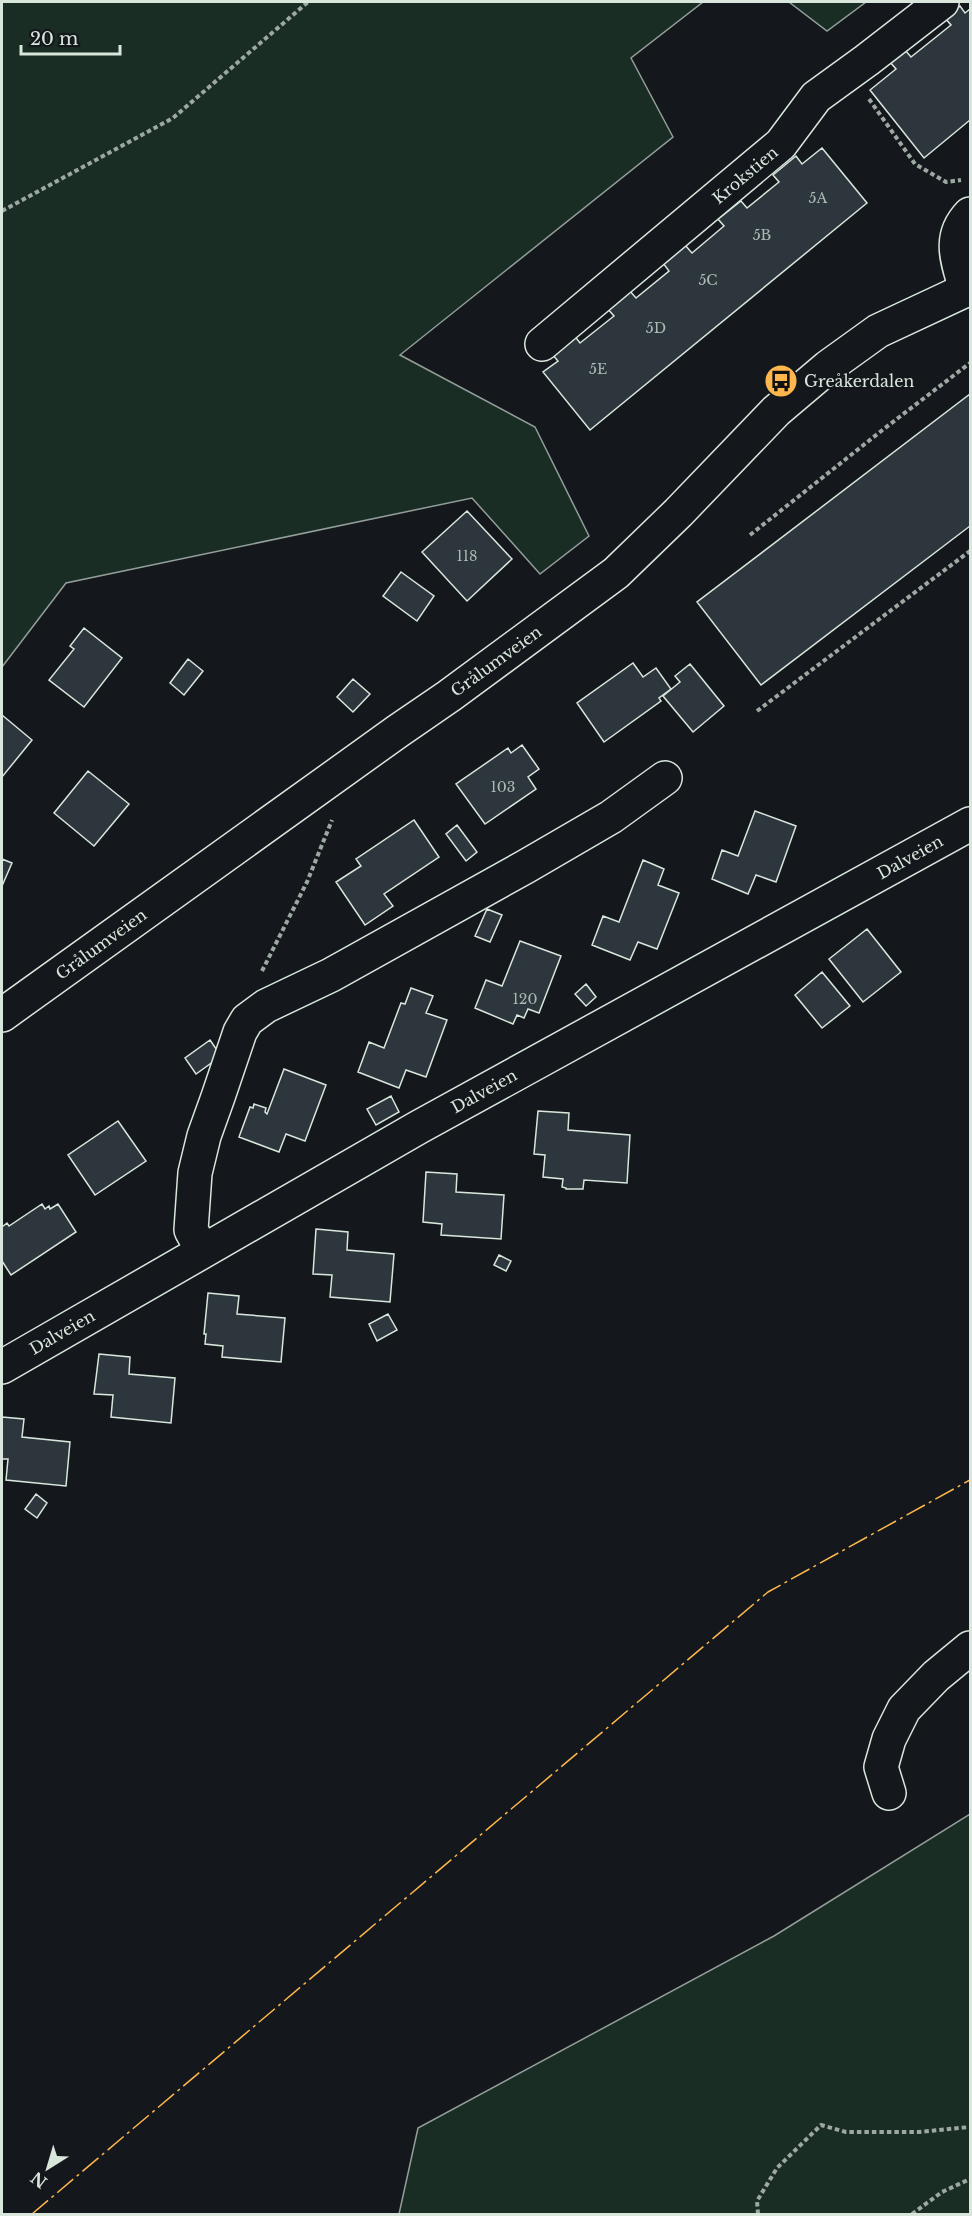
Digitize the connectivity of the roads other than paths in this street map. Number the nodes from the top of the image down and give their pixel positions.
1 (942, 2) edge
2 (970, 214) edge
3 (968, 289) edge
4 (542, 344) dead end
5 (665, 778) dead end
6 (970, 824) edge
7 (2, 1015) edge
8 (202, 1250) junction
9 (2, 1367) edge
10 (970, 1648) edge
11 (889, 1793) dead end

1 - 4 street, Krokstien
2 - 3 street
3 - 7 street, Grålumveien
5 - 8 street
6 - 8 street, Dalveien
8 - 9 street, Dalveien
10 - 11 street

